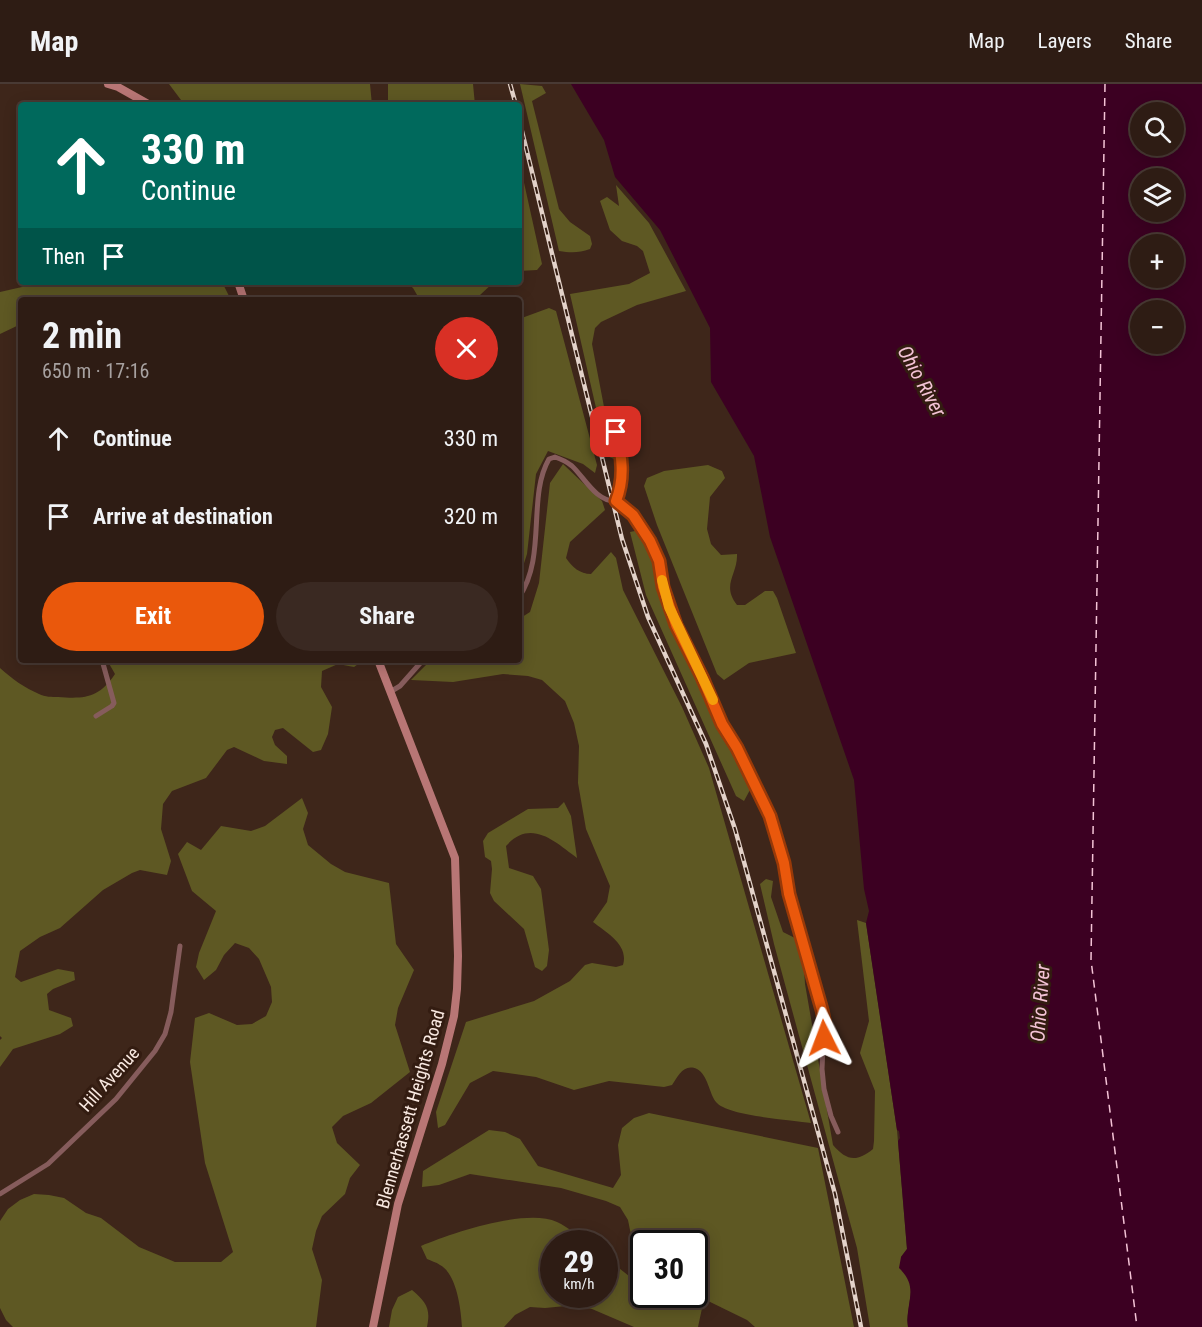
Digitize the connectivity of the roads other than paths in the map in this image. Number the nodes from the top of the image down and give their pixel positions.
1 (108, 84) edge
2 (145, 102) edge
3 (616, 432) dead end
4 (616, 501) junction
5 (522, 590) edge
6 (103, 663) edge
7 (379, 663) edge
8 (420, 663) edge
9 (390, 692) junction
10 (96, 716) dead end
11 (180, 946) dead end
12 (838, 1132) dead end
13 (0, 1194) edge
14 (374, 1327) edge

1 - 2 street
3 - 4 street
4 - 5 street
4 - 12 street
6 - 10 street
7 - 9 street, Blennerhassett Heights Road
8 - 9 street
9 - 14 street, Blennerhassett Heights Road
11 - 13 street, Hill Avenue

